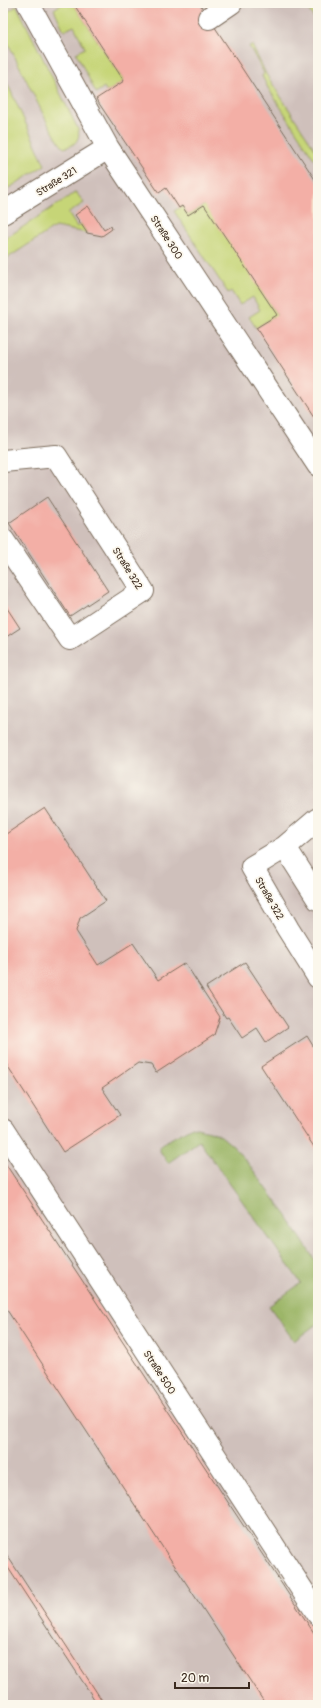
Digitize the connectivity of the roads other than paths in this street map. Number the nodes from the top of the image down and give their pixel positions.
1 (28, 3) edge
2 (231, 3) edge
3 (209, 18) dead end
4 (108, 148) junction
5 (3, 213) edge
6 (3, 461) edge
7 (318, 465) edge
8 (3, 540) edge
9 (318, 819) edge
10 (285, 847) junction
11 (318, 899) edge
12 (318, 977) edge
13 (3, 1130) edge
14 (318, 1614) edge

1 - 4 street, Straße 300
2 - 3 street
4 - 5 street, Straße 321
4 - 7 street, Straße 300
6 - 8 street, Straße 322
9 - 10 street, Straße 322
10 - 11 street
10 - 12 street, Straße 322
13 - 14 street, Straße 500

